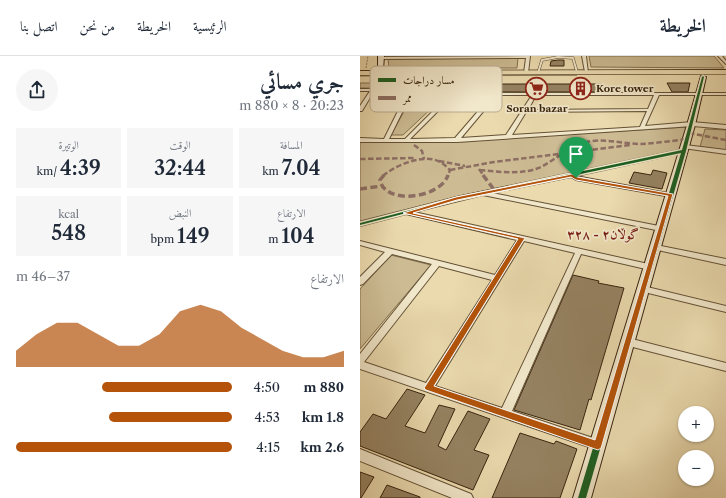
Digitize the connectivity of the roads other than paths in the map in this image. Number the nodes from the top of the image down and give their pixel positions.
1 (584, 56) edge
2 (494, 57) edge
3 (528, 57) edge
4 (722, 57) edge
5 (370, 59) edge
6 (380, 59) edge
7 (726, 63) edge
8 (538, 72) junction
9 (577, 72) junction
10 (726, 72) edge
11 (502, 73) edge
12 (526, 73) junction
13 (588, 75) junction
14 (502, 77) edge
15 (703, 78) junction
16 (726, 78) edge
17 (360, 79) edge
18 (370, 79) edge
19 (502, 94) edge
20 (535, 94) junction
21 (657, 94) junction
22 (698, 94) junction
23 (726, 94) edge
24 (370, 95) edge
25 (360, 110) edge
26 (650, 110) junction
27 (524, 111) junction
28 (400, 112) edge
29 (435, 112) edge
30 (481, 112) edge
31 (692, 124) junction
32 (726, 126) edge
33 (642, 128) junction
34 (508, 137) junction
35 (407, 139) junction
36 (360, 140) edge
37 (386, 140) junction
38 (457, 140) junction
39 (684, 149) junction
40 (726, 152) edge
41 (572, 176) junction
42 (482, 194) junction
43 (671, 194) junction
44 (406, 213) junction
45 (360, 224) edge
46 (661, 229) junction
47 (522, 238) junction
48 (360, 243) edge
49 (656, 247) junction
50 (390, 251) junction
51 (579, 251) junction
52 (726, 262) edge
53 (437, 263) junction
54 (650, 267) junction
55 (496, 278) junction
56 (360, 282) edge
57 (643, 289) junction
58 (726, 309) edge
59 (628, 342) junction
60 (360, 361) edge
61 (360, 365) edge
62 (726, 367) edge
63 (428, 388) junction
64 (505, 414) junction
65 (598, 445) junction
66 (360, 455) edge
67 (467, 498) edge
68 (582, 498) edge

1 - 13 street
2 - 3 street
2 - 6 street
3 - 12 street
4 - 7 street
5 - 6 street
8 - 9 highway
8 - 9 lane
8 - 12 highway
9 - 13 highway
10 - 13 highway
11 - 12 highway
13 - 14 highway
13 - 15 highway
15 - 16 highway
15 - 22 street
17 - 18 highway
19 - 20 street
20 - 21 street
20 - 27 street
21 - 22 street
21 - 26 street
22 - 23 street
22 - 31 street
24 - 25 street
26 - 27 street
26 - 33 street
27 - 34 street
28 - 37 street
29 - 35 street
30 - 38 street
31 - 32 street
31 - 33 street
31 - 39 street
33 - 34 street
34 - 38 street
35 - 37 street
35 - 38 street
36 - 37 street
39 - 40 street
39 - 41 street
39 - 43 street
41 - 42 street
41 - 43 street
42 - 44 street
42 - 46 street
43 - 46 street
44 - 45 street
44 - 47 street
46 - 49 street
47 - 51 street
47 - 55 street
48 - 50 street
49 - 52 street
49 - 54 street
50 - 53 street
50 - 56 street
51 - 54 street
51 - 64 street
53 - 55 street
53 - 60 street
54 - 57 street
55 - 63 street
57 - 58 street
57 - 59 street
59 - 62 street
59 - 65 street
61 - 63 street
63 - 64 street
64 - 65 street
65 - 68 street
66 - 67 street

